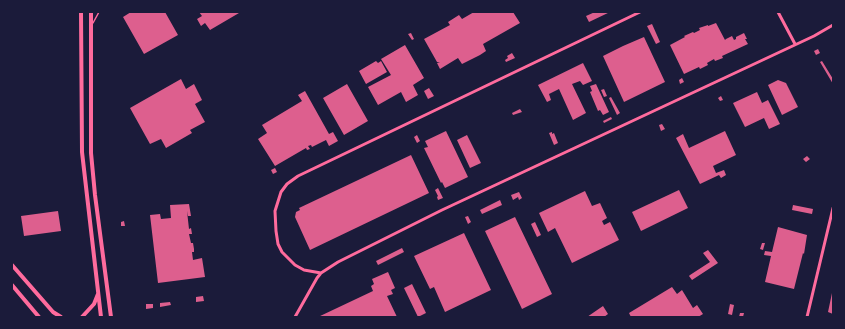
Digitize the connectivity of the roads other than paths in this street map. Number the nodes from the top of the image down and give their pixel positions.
1 (81, 12) edge
2 (91, 12) edge
3 (99, 12) edge
4 (640, 12) edge
5 (778, 12) edge
6 (833, 25) edge
7 (91, 27) junction
8 (795, 44) junction
9 (833, 208) edge
10 (12, 265) edge
11 (322, 273) junction
12 (12, 285) edge
13 (98, 294) junction
14 (39, 317) edge
15 (61, 317) edge
16 (82, 317) edge
17 (101, 317) edge
18 (111, 317) edge
19 (295, 317) edge
20 (807, 317) edge

1 - 13 street
2 - 7 street
3 - 7 lane
4 - 11 street
5 - 8 street
6 - 8 street
7 - 18 street
8 - 11 street
9 - 20 street
10 - 15 street
11 - 19 street
12 - 14 street
13 - 16 street
13 - 17 street

